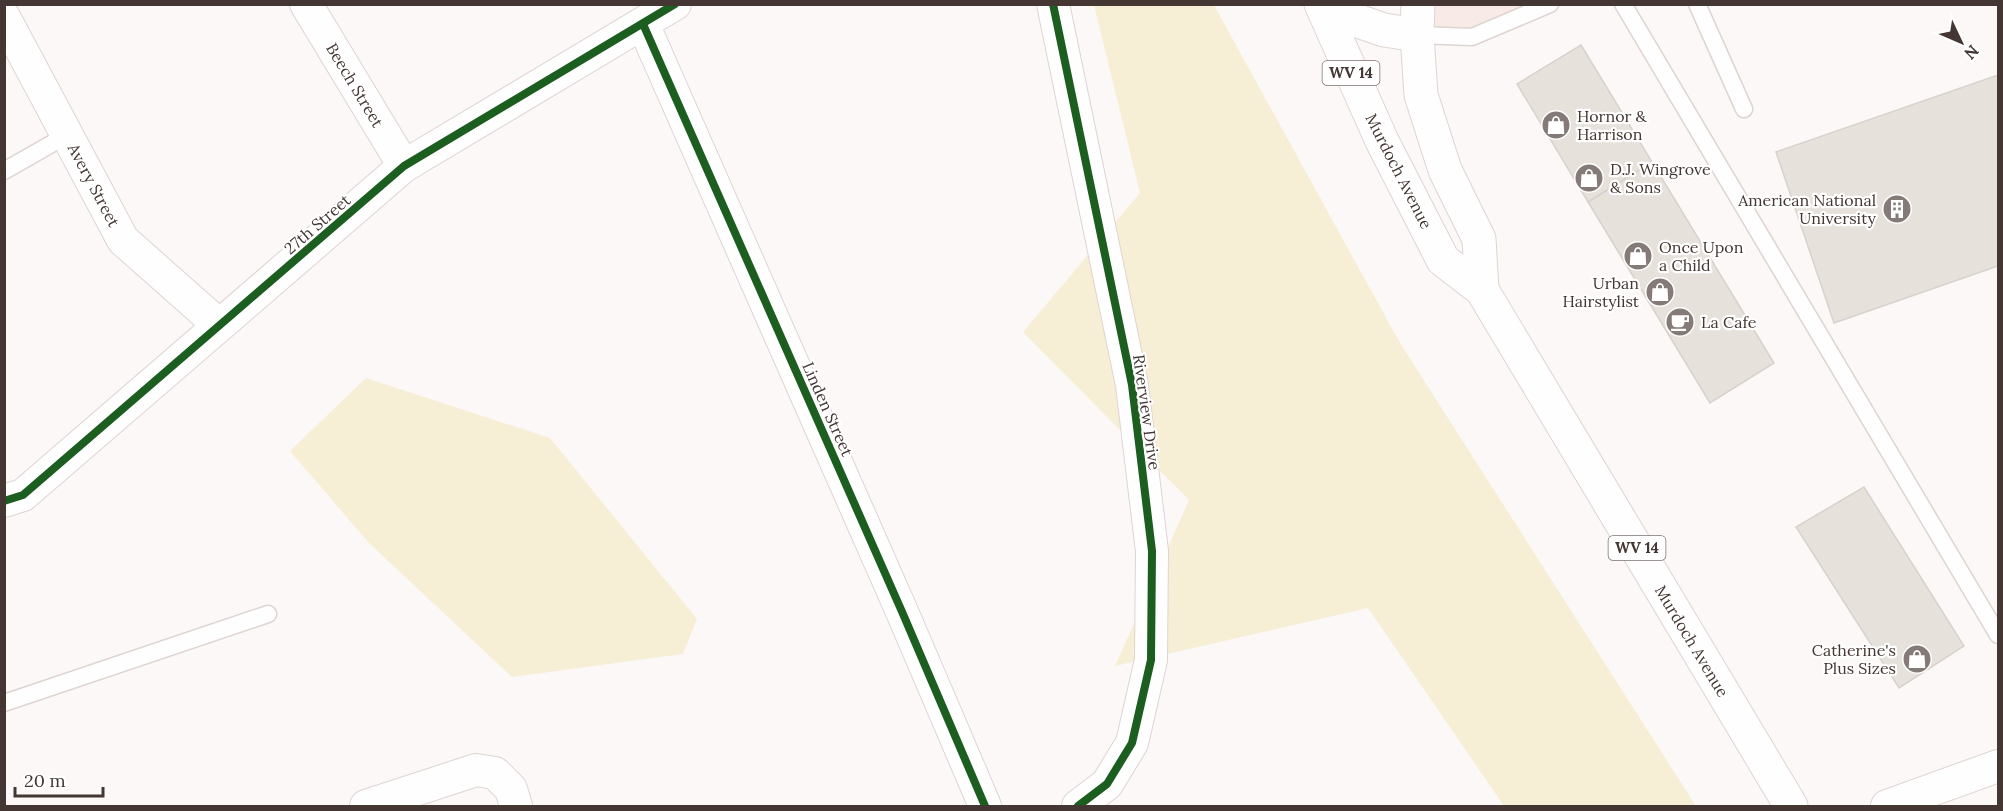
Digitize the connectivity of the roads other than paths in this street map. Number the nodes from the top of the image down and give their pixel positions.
1 (306, 4) edge
2 (675, 4) edge
3 (1053, 4) edge
4 (1321, 4) edge
5 (1336, 4) edge
6 (1550, 4) edge
7 (1623, 4) edge
8 (1697, 4) edge
9 (4, 17) edge
10 (1418, 20) edge
11 (644, 24) junction
12 (1744, 109) dead end
13 (67, 135) junction
14 (404, 166) junction
15 (4, 171) edge
16 (1482, 290) junction
17 (219, 325) junction
18 (4, 501) edge
19 (268, 614) dead end
20 (1998, 635) edge
21 (4, 703) edge
22 (1998, 766) edge
23 (366, 807) edge
24 (516, 807) edge
25 (985, 807) edge
26 (1078, 807) edge
27 (1791, 807) edge
28 (1887, 807) edge

1 - 14 street, Beech Street
2 - 11 street, 27th Street
3 - 26 street, Riverview Drive
4 - 16 main road, Murdoch Avenue / WV 14
5 - 10 main road
6 - 10 lane
7 - 20 lane
8 - 12 lane
9 - 13 street, Avery Street
10 - 16 main road, Murdoch Avenue / WV 14
11 - 14 street, 27th Street
11 - 25 street, Linden Street
13 - 15 lane
13 - 17 street, Avery Street
14 - 17 street, 27th Street
16 - 27 main road, Murdoch Avenue / WV 14
17 - 18 street, 27th Street
19 - 21 lane
22 - 28 street
23 - 24 street

